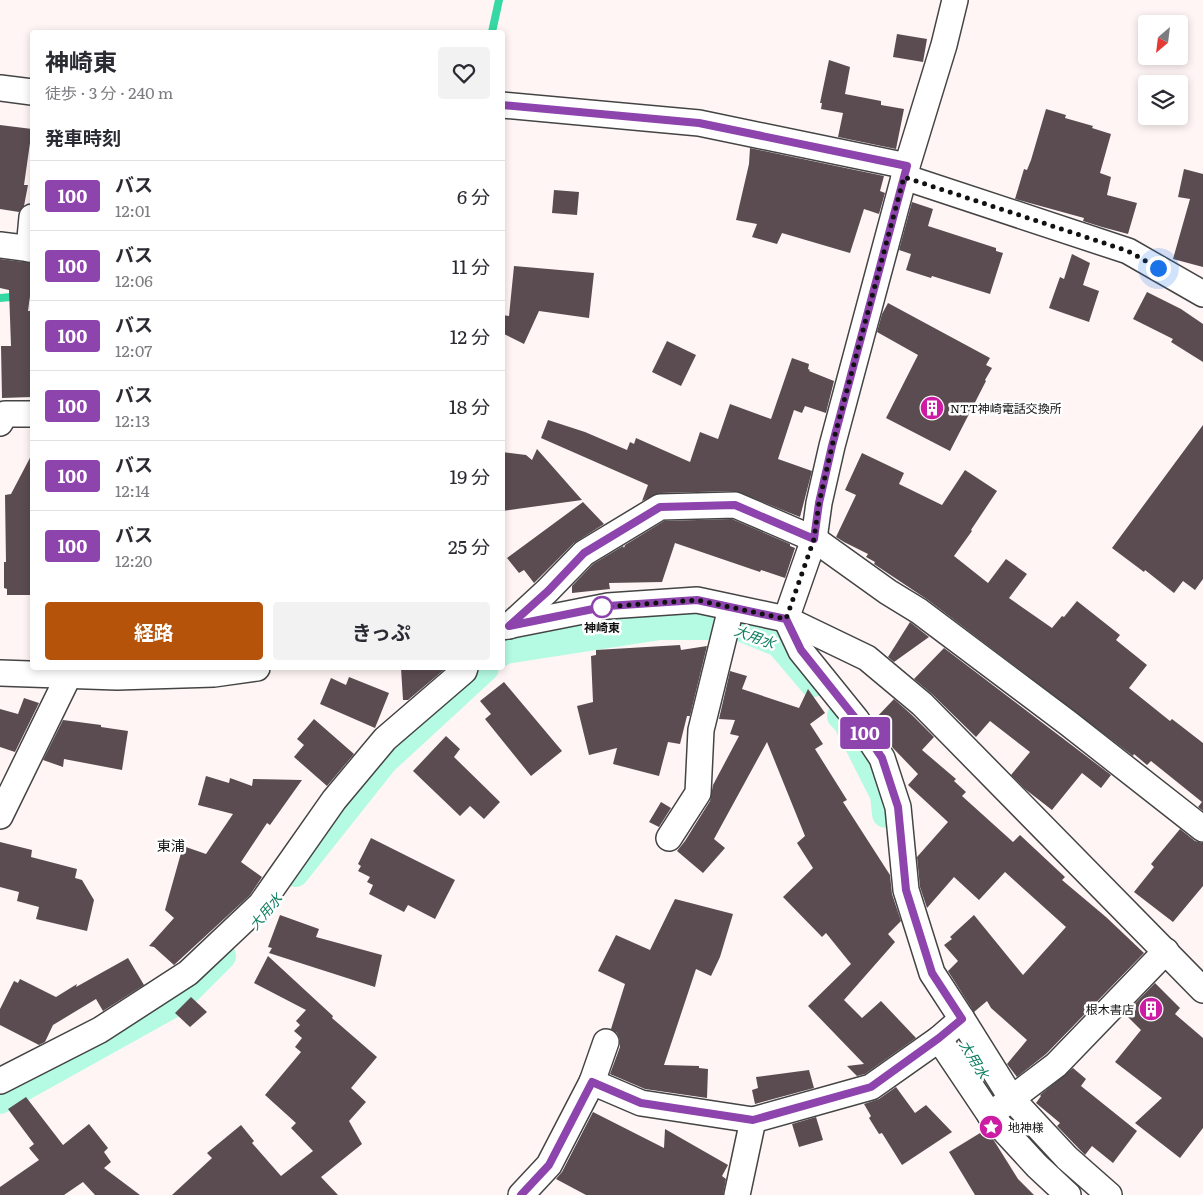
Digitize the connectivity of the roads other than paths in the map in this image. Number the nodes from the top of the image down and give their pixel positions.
1 (955, 0) edge
2 (0, 88) edge
3 (30, 92) edge
4 (505, 105) edge
5 (902, 168) junction
6 (0, 245) edge
7 (30, 249) edge
8 (1203, 294) edge
9 (30, 414) edge
10 (0, 423) edge
11 (814, 539) junction
12 (786, 619) junction
13 (728, 622) junction
14 (506, 627) edge
15 (243, 670) edge
16 (464, 670) edge
17 (0, 673) edge
18 (69, 676) junction
19 (0, 816) edge
20 (1203, 829) edge
21 (669, 838) dead end
22 (1166, 951) junction
23 (1203, 990) edge
24 (951, 1028) junction
25 (606, 1042) dead end
26 (0, 1081) edge
27 (592, 1082) junction
28 (1002, 1107) junction
29 (753, 1120) junction
30 (1096, 1190) edge
31 (521, 1195) edge
32 (737, 1195) edge
33 (1068, 1195) edge

1 - 5 street
2 - 3 street
4 - 5 street
5 - 8 street
5 - 11 street
6 - 7 street
9 - 10 street
11 - 12 street
11 - 14 street
11 - 20 street
12 - 13 street
12 - 22 street
12 - 24 street
13 - 14 street
13 - 21 street
15 - 18 street
16 - 26 street
17 - 18 street
18 - 19 street
22 - 23 street
22 - 28 street
24 - 28 street
24 - 29 street
25 - 27 street
27 - 29 street
27 - 31 street
28 - 30 street
28 - 33 street
29 - 32 street

